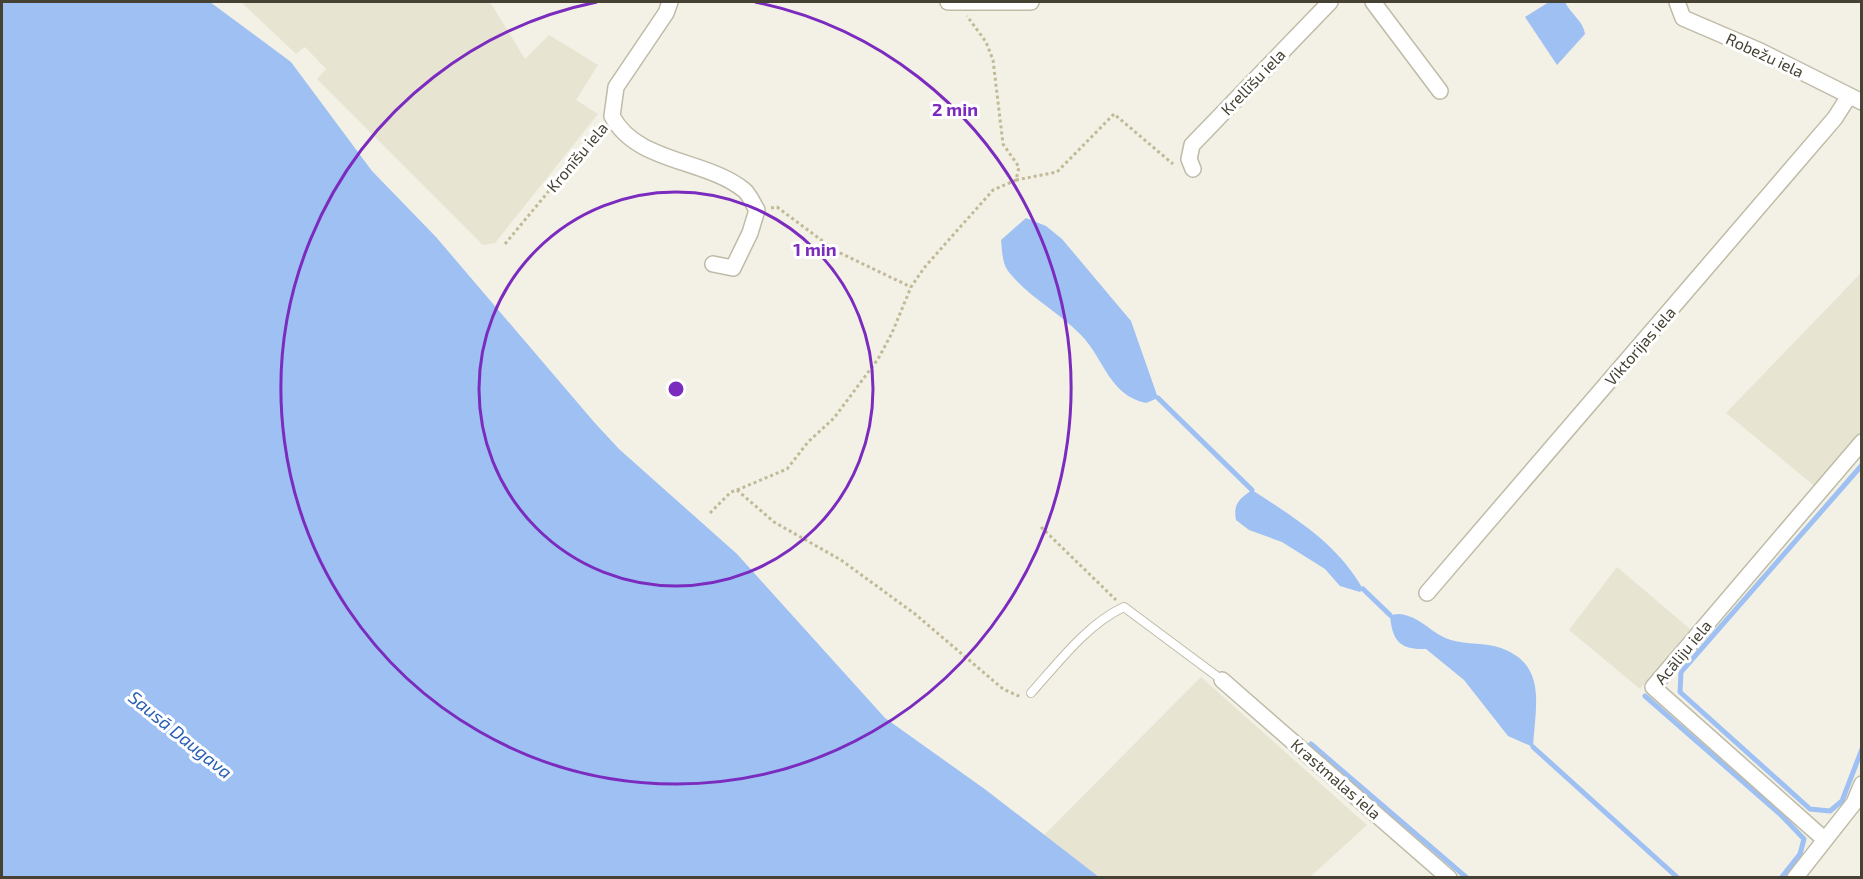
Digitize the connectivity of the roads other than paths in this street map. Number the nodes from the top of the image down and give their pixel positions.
1 (670, 2) edge
2 (952, 2) edge
3 (1031, 2) edge
4 (1330, 2) edge
5 (1373, 2) edge
6 (1677, 2) edge
7 (1440, 91) dead end
8 (1855, 99) edge
9 (1193, 169) dead end
10 (713, 264) dead end
11 (1862, 442) edge
12 (1427, 593) dead end
13 (1222, 680) joint
14 (1031, 693) road end
15 (1862, 784) edge
16 (1824, 839) junction
17 (1449, 878) edge
18 (1795, 878) edge

1 - 10 street, Kronīšu iela
2 - 3 street
4 - 9 street, Krellīšu iela
5 - 7 street
6 - 8 street, Robežu iela
8 - 12 street, Viktorijas iela
11 - 16 street, Acāliju iela
13 - 14 lane
13 - 17 street, Krastmalas iela
15 - 16 street
16 - 18 street

